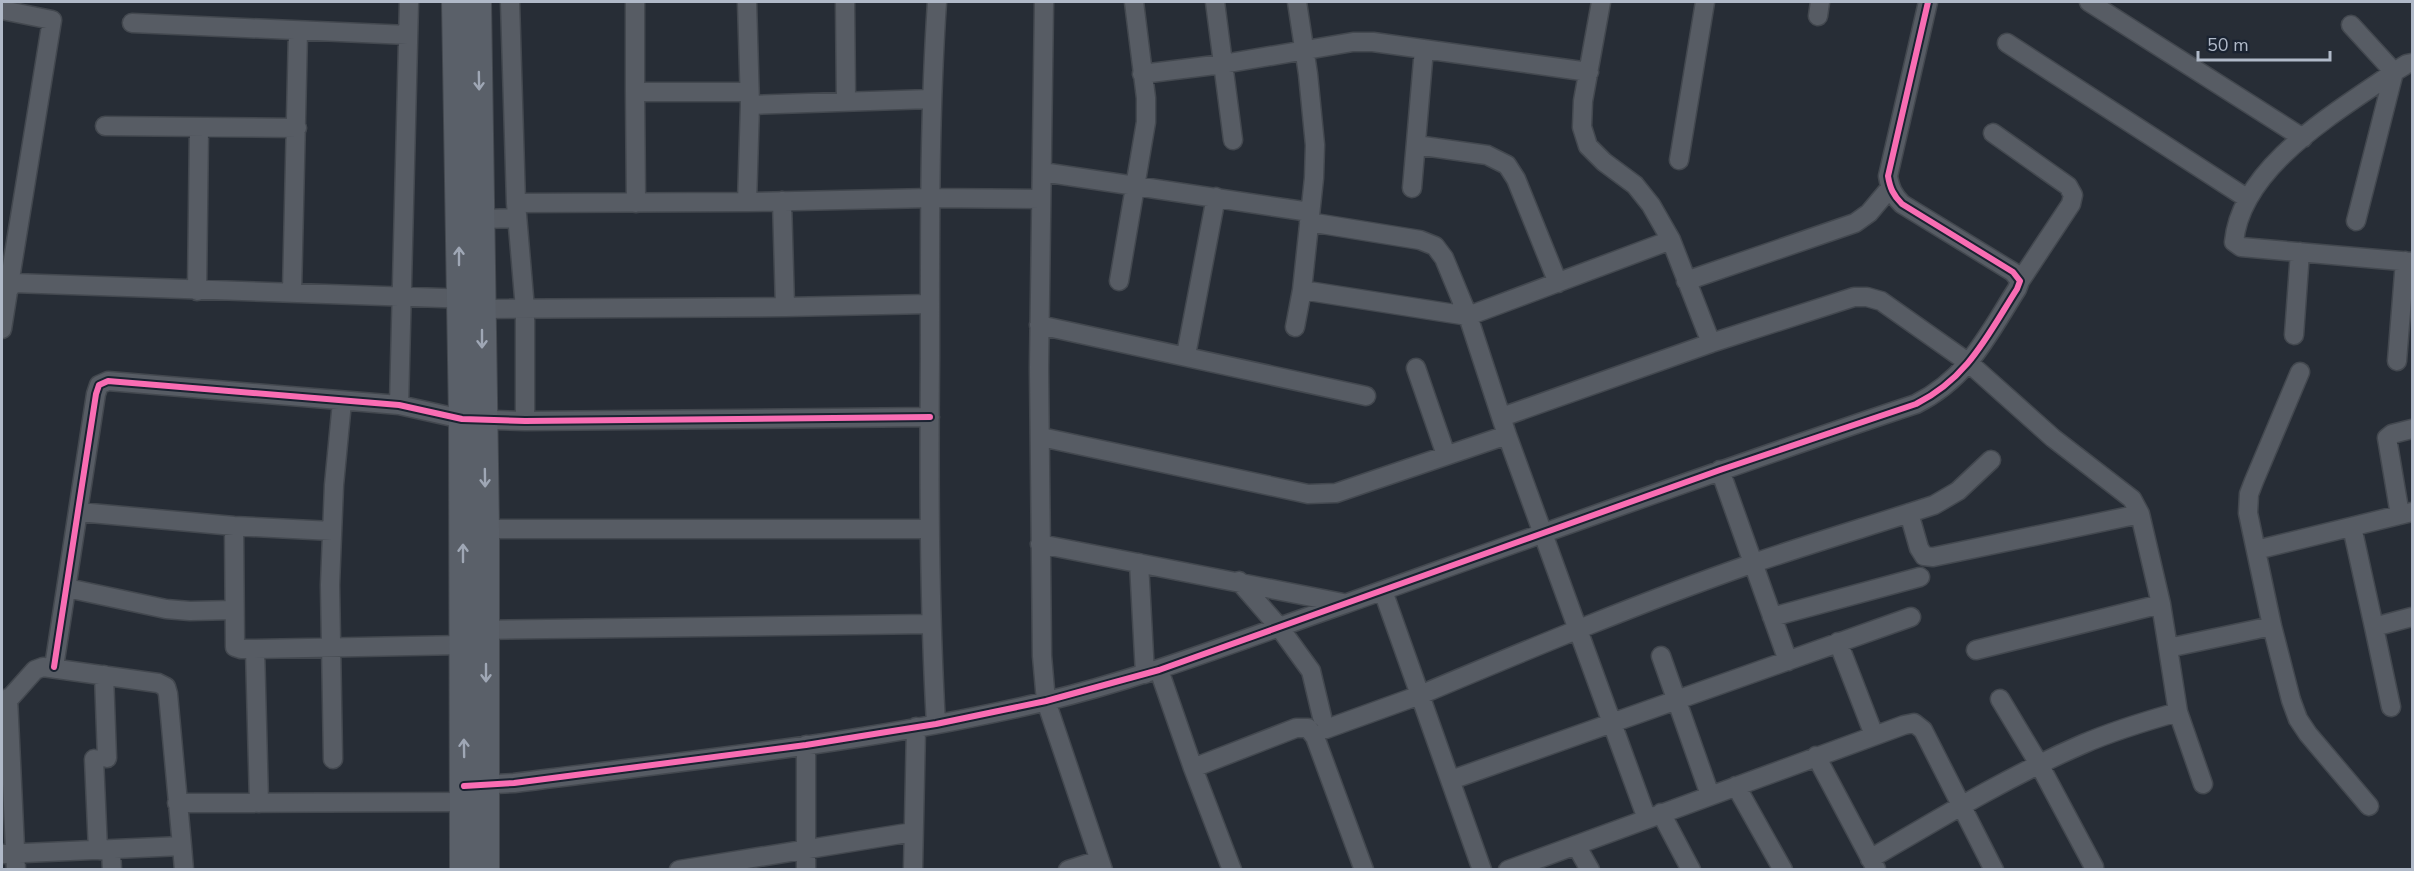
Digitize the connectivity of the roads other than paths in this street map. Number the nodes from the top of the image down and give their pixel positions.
1 (409, 2) edge
2 (455, 2) edge
3 (478, 2) edge
4 (510, 2) edge
5 (635, 2) edge
6 (747, 2) edge
7 (845, 2) edge
8 (937, 2) edge
9 (1044, 2) edge
10 (1134, 2) edge
11 (1215, 2) edge
12 (1297, 2) edge
13 (1601, 2) edge
14 (1705, 2) edge
15 (1928, 2) edge
16 (2089, 2) edge
17 (2, 10) edge
18 (132, 23) dead end
19 (2351, 25) dead end
20 (298, 31) junction
21 (408, 35) junction
22 (467, 42) junction
23 (2007, 44) dead end
24 (1424, 49) junction
25 (1305, 51) junction
26 (2412, 63) edge
27 (1223, 64) junction
28 (1589, 72) junction
29 (2394, 72) junction
30 (1142, 74) junction
31 (635, 92) junction
32 (749, 99) junction
33 (931, 99) junction
34 (846, 101) junction
35 (105, 126) dead end
36 (199, 128) junction
37 (297, 128) junction
38 (1992, 132) dead end
39 (2303, 138) junction
40 (1233, 140) dead end
41 (1416, 145) junction
42 (1679, 160) dead end
43 (1042, 172) junction
44 (1136, 185) junction
45 (1413, 188) dead end
46 (1890, 188) junction
47 (1215, 197) junction
48 (930, 198) junction
49 (1041, 199) junction
50 (2248, 199) junction
51 (782, 201) junction
52 (747, 202) junction
53 (636, 203) junction
54 (516, 211) junction
55 (1310, 217) junction
56 (481, 219) junction
57 (2356, 221) dead end
58 (1671, 240) junction
59 (2300, 252) junction
60 (2409, 261) edge
61 (1119, 281) dead end
62 (1686, 281) junction
63 (2020, 281) junction
64 (1558, 283) junction
65 (1302, 290) junction
66 (8, 291) junction
67 (197, 291) junction
68 (292, 294) junction
69 (403, 297) junction
70 (474, 303) junction
71 (930, 304) junction
72 (784, 308) junction
73 (525, 309) junction
74 (1468, 316) junction
75 (1039, 325) junction
76 (1295, 327) dead end
77 (2, 329) edge
78 (2294, 335) dead end
79 (1711, 343) junction
80 (1186, 355) junction
81 (2397, 361) dead end
82 (1969, 363) junction
83 (1416, 368) dead end
84 (2300, 372) dead end
85 (1366, 396) dead end
86 (342, 402) junction
87 (399, 405) junction
88 (930, 417) junction
89 (1502, 417) junction
90 (473, 420) junction
91 (525, 421) junction
92 (2412, 429) edge
93 (1507, 435) junction
94 (1041, 437) junction
95 (1446, 455) junction
96 (1991, 460) dead end
97 (1720, 470) junction
98 (79, 512) junction
99 (1909, 513) junction
100 (2406, 513) edge
101 (2140, 514) junction
102 (234, 526) junction
103 (2352, 527) junction
104 (486, 529) junction
105 (928, 529) junction
106 (332, 531) junction
107 (1543, 534) junction
108 (1040, 544) junction
109 (2256, 550) junction
110 (1138, 563) junction
111 (1753, 563) junction
112 (1920, 577) dead end
113 (1239, 581) junction
114 (67, 588) junction
115 (1383, 591) junction
116 (1345, 603) junction
117 (2161, 604) junction
118 (234, 610) junction
119 (1772, 616) junction
120 (1911, 617) dead end
121 (2412, 617) edge
122 (930, 624) junction
123 (2272, 626) junction
124 (1279, 627) junction
125 (2374, 627) junction
126 (1577, 629) junction
127 (470, 635) junction
128 (1838, 642) junction
129 (331, 648) junction
130 (2168, 648) junction
131 (255, 649) junction
132 (1976, 650) dead end
133 (1661, 656) dead end
134 (1788, 661) junction
135 (54, 667) junction
136 (1152, 672) junction
137 (104, 675) junction
138 (1420, 695) junction
139 (2000, 699) dead end
140 (1046, 701) junction
141 (1676, 701) junction
142 (5, 703) edge
143 (2391, 707) dead end
144 (2178, 712) junction
145 (1612, 723) junction
146 (936, 724) junction
147 (916, 727) junction
148 (1875, 735) junction
149 (806, 745) junction
150 (1816, 756) junction
151 (333, 759) dead end
152 (2039, 765) junction
153 (1193, 768) junction
154 (1451, 780) junction
155 (2203, 783) dead end
156 (1736, 786) junction
157 (471, 791) junction
158 (1710, 795) junction
159 (177, 803) junction
160 (259, 803) junction
161 (1961, 806) junction
162 (2369, 806) dead end
163 (1654, 816) junction
164 (913, 832) junction
165 (1576, 845) junction
166 (182, 846) junction
167 (806, 848) junction
168 (98, 850) junction
169 (11, 859) edge
170 (1873, 864) edge
171 (1101, 865) edge
172 (2094, 867) dead end
173 (702, 868) edge
174 (112, 870) edge
175 (184, 870) edge
176 (463, 870) edge
177 (486, 870) edge
178 (679, 870) edge
179 (806, 870) edge
180 (913, 870) edge
181 (1068, 870) edge
182 (1232, 870) edge
183 (1364, 870) edge
184 (1482, 870) edge
185 (1508, 870) edge
186 (1590, 870) edge
187 (1691, 870) edge
188 (1783, 870) edge
189 (1994, 870) edge

1 - 21 street
2 - 22 street
3 - 22 street
4 - 54 street
5 - 31 street
6 - 32 street
7 - 34 street
8 - 33 street
9 - 43 street
10 - 30 street
11 - 27 street
12 - 25 street
13 - 28 street
14 - 42 street
15 - 46 street
16 - 39 street
17 - 66 street
18 - 20 street
19 - 29 street
20 - 21 street
20 - 37 street
21 - 69 street
22 -> 56 street
70 -> 22 street
23 - 50 street
24 - 25 street
24 - 28 street
24 - 41 street
25 - 27 street
25 - 55 street
26 - 29 street
27 - 30 street
27 - 40 street
28 - 58 street
29 - 39 street
29 - 57 street
30 - 44 street
31 - 32 street
31 - 53 street
32 - 34 street
32 - 52 street
33 - 34 street
33 - 48 street
35 - 36 street
36 - 37 street
36 - 67 street
37 - 68 street
38 - 63 street
39 - 50 street
41 - 45 street
41 - 64 street
43 - 44 street
43 - 49 street
44 - 47 street
44 - 61 street
46 - 62 street
46 - 63 street
47 - 55 street
47 - 80 street
48 - 49 street
48 - 51 street
48 - 71 street
49 - 75 street
50 - 59 street
51 - 52 street
51 - 72 street
52 - 53 street
53 - 54 street
54 - 56 street
54 - 73 street
55 - 65 street
55 - 74 street
56 - 70 street
58 - 62 street
58 - 64 street
59 - 60 street
59 - 78 street
60 - 81 street
62 - 79 street
63 - 82 street
64 - 74 street
65 - 74 street
65 - 76 street
66 - 67 street
66 - 77 street
67 - 68 street
68 - 69 street
69 - 70 street
69 - 87 street
70 - 73 street
70 - 90 street
71 - 72 street
71 - 88 street
72 - 73 street
73 - 91 street
74 - 89 street
75 - 80 street
75 - 94 street
79 - 82 street
79 - 89 street
80 - 85 street
82 - 97 street
82 - 101 street
83 - 95 street
84 - 109 street
86 - 87 street
86 - 98 street
86 - 106 street
87 - 90 street
88 - 91 street
88 - 105 street
89 - 93 street
90 - 91 street
90 -> 104 street
127 -> 90 street
92 - 100 street
93 - 95 street
93 - 107 street
94 - 95 street
94 - 108 street
96 - 99 street
97 - 107 street
97 - 111 street
98 - 102 street
98 - 114 street
99 - 101 street
99 - 111 street
100 - 103 street
101 - 117 street
102 - 106 street
102 - 118 street
103 - 109 street
103 - 125 street
104 - 105 street
104 - 127 street
105 - 122 street
106 - 129 street
107 - 115 street
107 - 126 street
108 - 110 street
108 - 140 street
109 - 123 street
110 - 113 street
110 - 136 street
111 - 119 street
111 - 126 street
112 - 119 street
113 - 116 street
113 - 124 street
114 - 118 street
114 - 135 street
115 - 116 street
115 - 138 street
116 - 124 street
117 - 130 street
117 - 132 street
118 - 131 street
119 - 134 street
120 - 128 street
121 - 125 street
122 - 127 street
122 - 146 street
123 - 130 street
123 - 162 street
124 - 136 street
124 - 138 street
125 - 143 street
126 - 138 street
126 - 145 street
127 - 129 street
127 - 157 street
128 - 134 street
128 - 148 street
129 - 131 street
129 - 151 street
130 - 144 street
131 - 160 street
133 - 141 street
134 - 141 street
135 - 137 street
135 - 142 street
136 - 140 street
136 - 153 street
137 - 159 street
137 - 168 street
138 - 154 street
139 - 152 street
140 - 146 street
140 - 171 street
141 - 145 street
141 - 158 street
142 - 169 street
144 - 152 street
144 - 155 street
145 - 154 street
145 - 163 street
146 - 147 street
147 - 149 street
147 - 164 street
148 - 150 street
148 - 161 street
149 - 157 street
149 - 167 street
150 - 156 street
150 - 170 street
152 - 161 street
152 - 172 street
153 - 182 street
153 - 183 street
154 - 184 street
156 - 158 street
156 - 188 street
157 - 160 street
157 - 176 street
157 - 177 street
158 - 163 street
159 - 160 street
159 - 166 street
161 - 170 street
161 - 189 street
163 - 165 street
163 - 187 street
164 - 167 street
164 - 180 street
165 - 185 street
165 - 186 street
166 - 168 street
166 - 175 street
167 - 173 street
167 - 179 street
168 - 169 street
168 - 174 street
171 - 181 street
173 - 178 street

